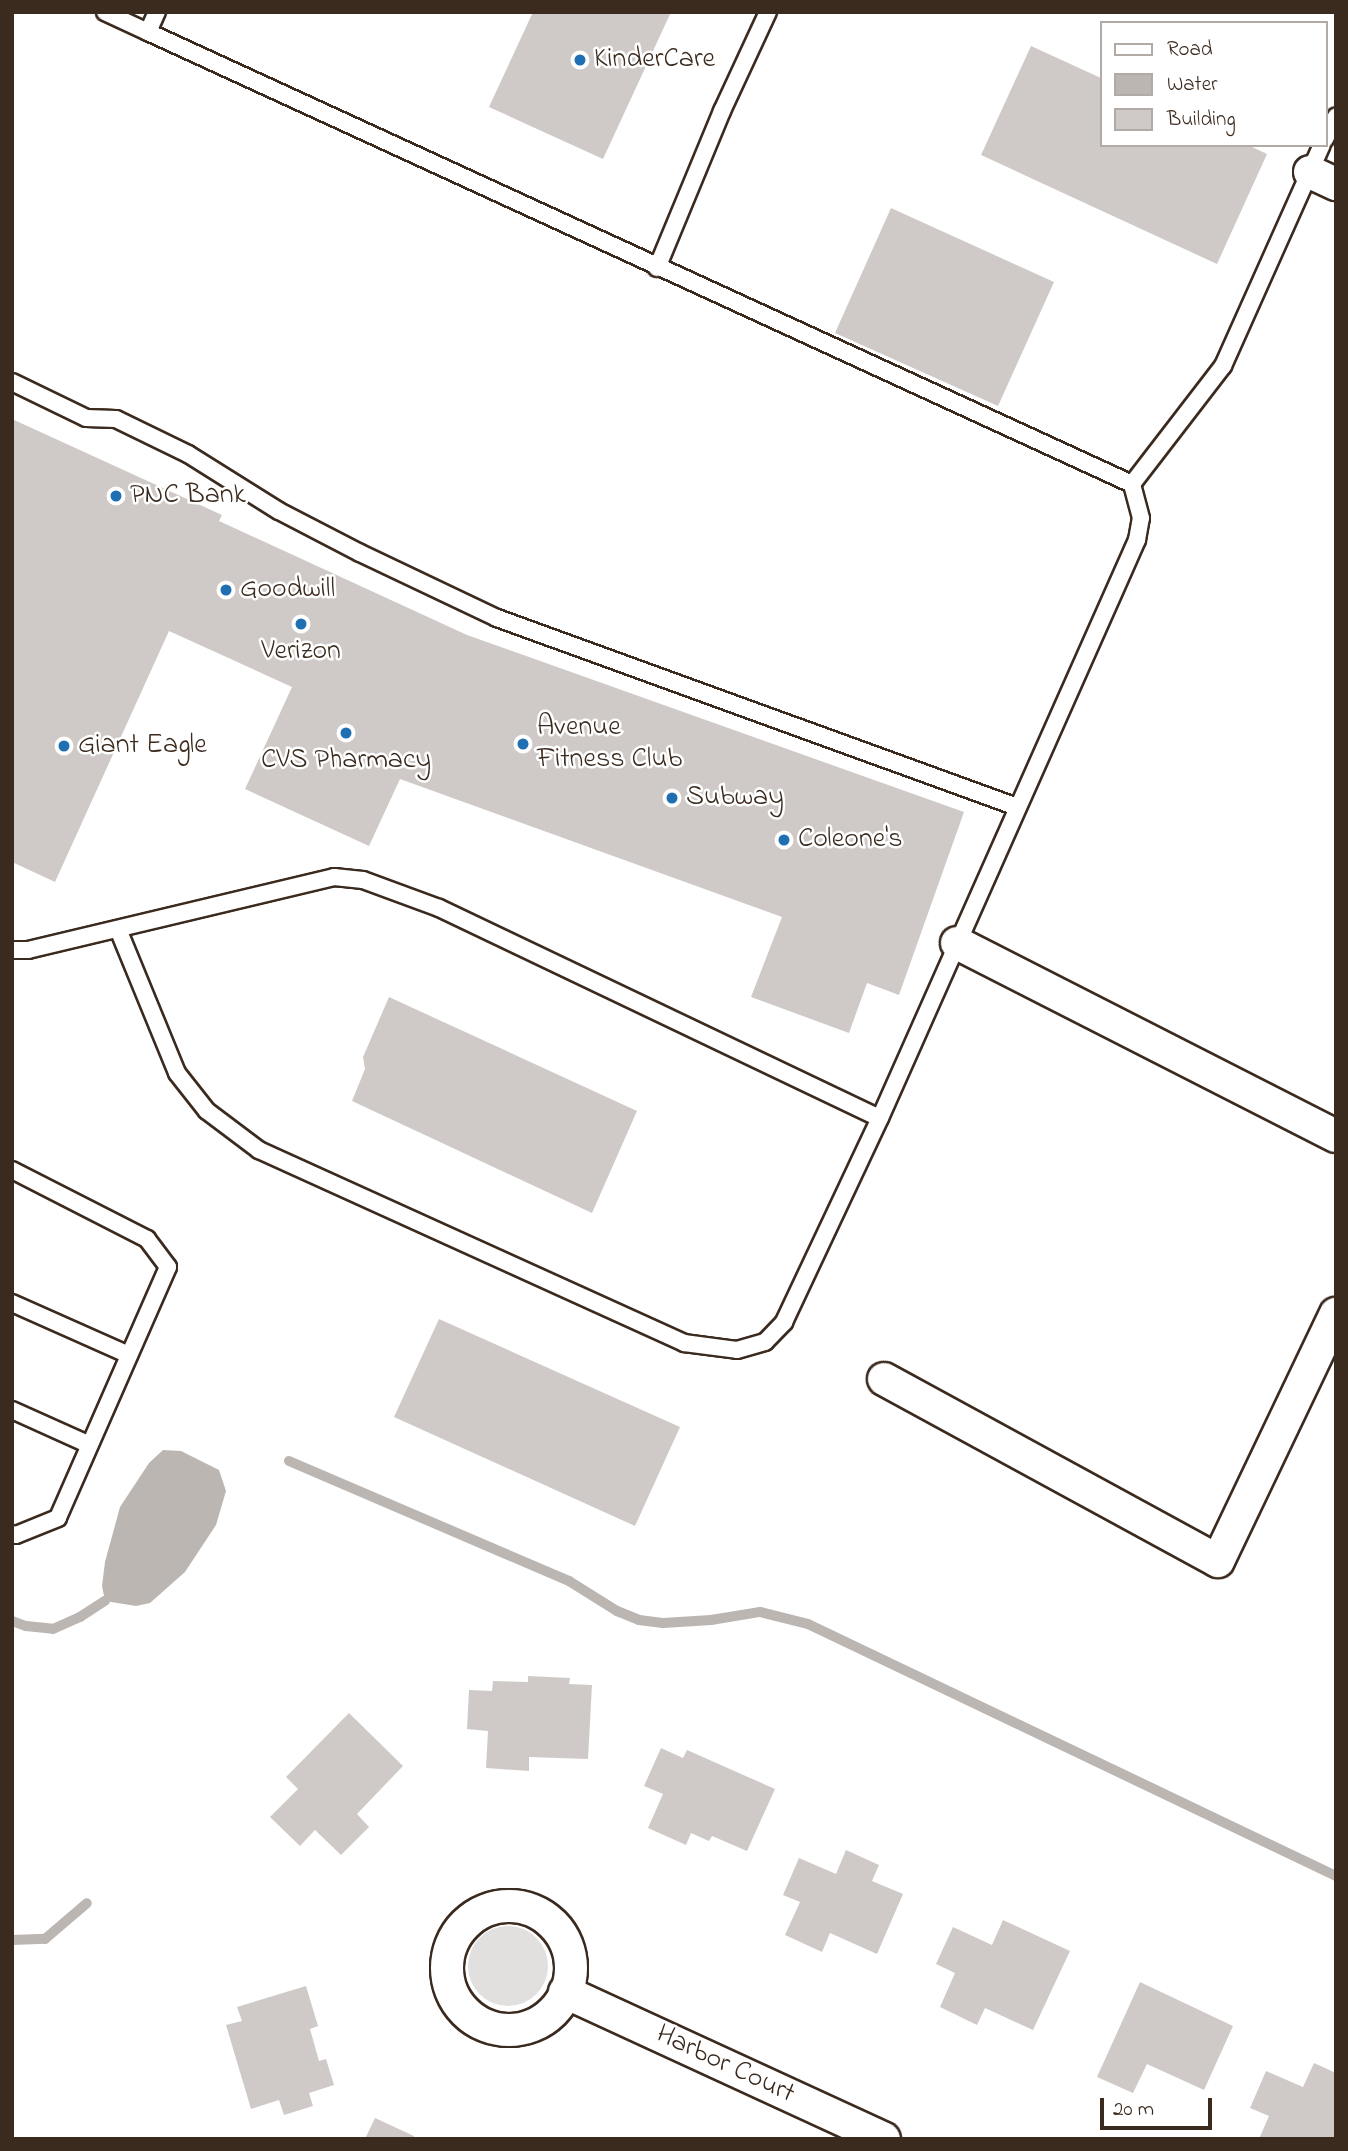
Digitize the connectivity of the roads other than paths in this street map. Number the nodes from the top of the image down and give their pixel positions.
1 (105, 12) edge
2 (156, 12) edge
3 (768, 12) edge
4 (148, 32) junction
5 (1336, 116) edge
6 (1327, 135) edge
7 (1323, 167) edge
8 (657, 268) junction
9 (12, 382) edge
10 (1132, 484) junction
11 (1017, 807) junction
12 (118, 929) junction
13 (957, 943) junction
14 (12, 950) edge
15 (880, 1118) junction
16 (1336, 1136) edge
17 (12, 1170) edge
18 (12, 1303) edge
19 (1336, 1314) edge
20 (129, 1355) junction
21 (884, 1379) dead end
22 (12, 1410) edge
23 (90, 1445) junction
24 (12, 1534) edge
25 (565, 1992) dead end
26 (884, 2139) edge

1 - 4 lane
2 - 4 lane
3 - 8 lane
4 - 8 lane
5 - 6 lane
7 - 10 lane
8 - 10 lane
9 - 11 lane
10 - 11 lane
11 - 13 lane
12 - 14 lane
12 - 15 lane
12 - 15 lane
13 - 15 lane
13 - 16 street
17 - 20 lane
18 - 20 lane
19 - 21 street
20 - 23 lane
22 - 23 lane
23 - 24 lane
25 - 26 street, Harbor Court

